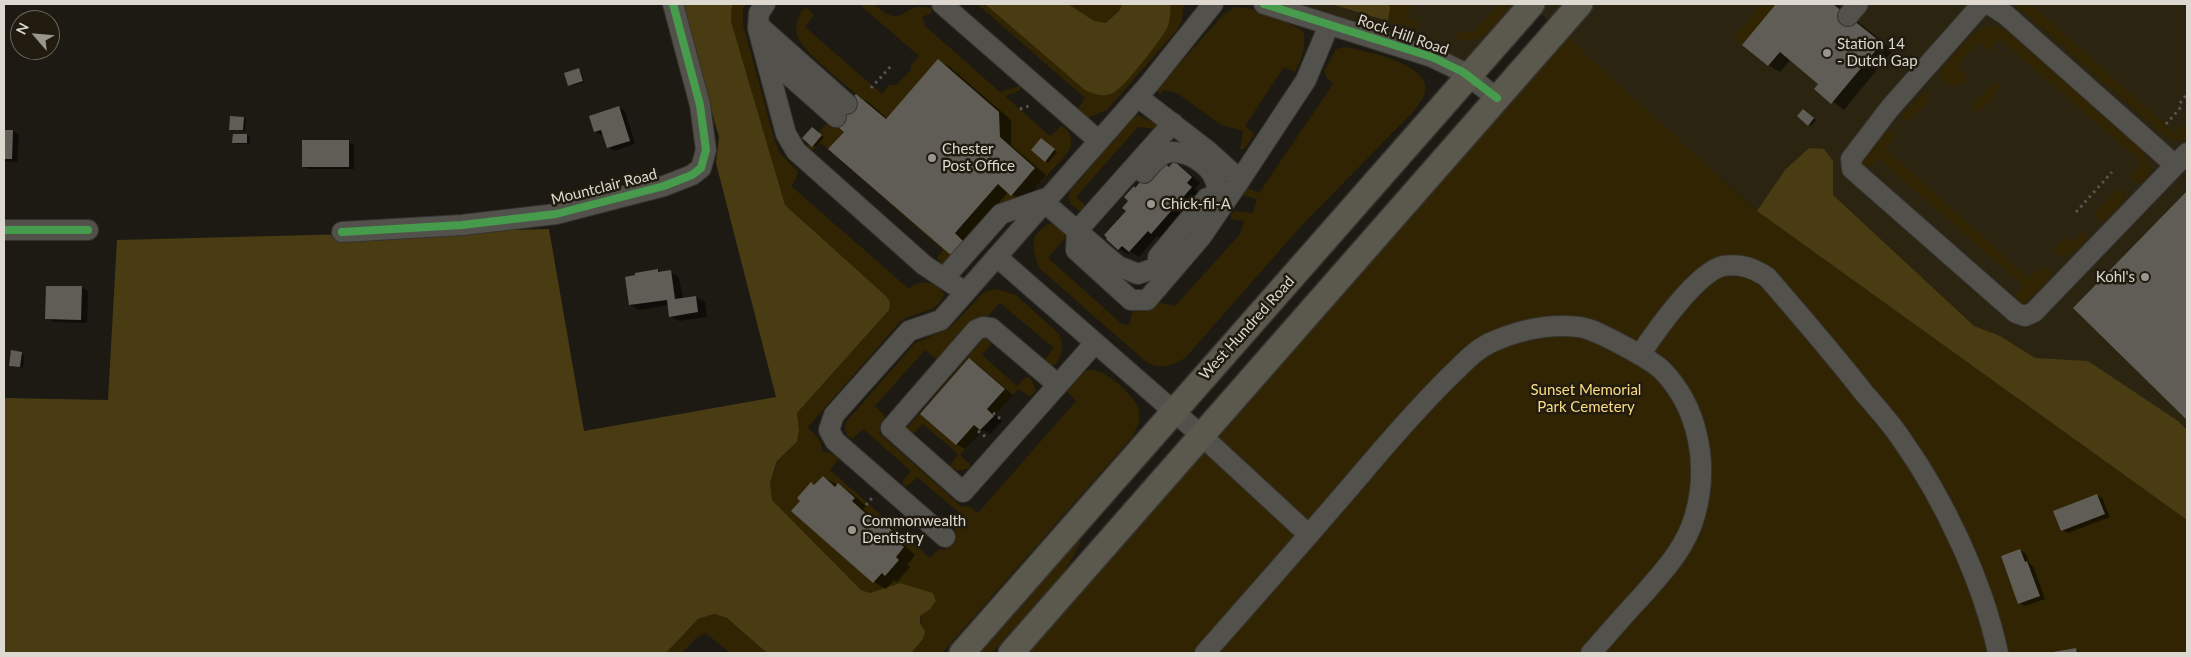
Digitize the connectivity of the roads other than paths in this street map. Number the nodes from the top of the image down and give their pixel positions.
1 (673, 4) edge
2 (766, 4) edge
3 (942, 4) edge
4 (1213, 4) edge
5 (1264, 4) edge
6 (1532, 4) edge
7 (1580, 4) edge
8 (1982, 4) edge
9 (1989, 4) edge
10 (1288, 8) edge
11 (758, 25) junction
12 (1329, 25) junction
13 (765, 54) junction
14 (1469, 76) junction
15 (1138, 97) junction
16 (1497, 98) junction
17 (1173, 123) junction
18 (1098, 141) junction
19 (2181, 159) edge
20 (1240, 180) junction
21 (1048, 200) junction
22 (4, 230) edge
23 (88, 230) dead end
24 (1077, 231) junction
25 (342, 232) dead end
26 (997, 257) junction
27 (944, 278) junction
28 (966, 292) junction
29 (1095, 343) junction
30 (1640, 355) junction
31 (1057, 384) junction
32 (1173, 411) junction
33 (1202, 436) junction
34 (1309, 535) junction
35 (945, 537) dead end
36 (1596, 650) edge
37 (962, 653) edge
38 (1011, 653) edge
39 (1204, 653) edge
40 (1998, 653) edge

1 - 25 street, Mountclair Road
2 - 11 street
3 - 18 street
4 - 15 street
5 - 10 street, Rock Hill Road
6 - 14 main road, West Hundred Road
7 - 16 main road
8 - 19 street
9 - 19 street
10 - 12 street, Rock Hill Road
11 - 13 street
11 - 13 street
12 - 14 street, Rock Hill Road
12 - 20 street
13 - 27 street
14 - 16 street, Rock Hill Road
14 - 32 main road, West Hundred Road
15 - 17 street
15 - 18 street
16 - 33 main road
17 - 20 street
17 - 24 street
18 - 21 street
20 - 24 street
21 - 24 street
21 - 26 street
21 - 27 street
22 - 23 street
24 - 24 street
26 - 28 street
26 - 29 street
27 - 28 street
28 - 35 street
29 - 31 street
29 - 32 street
30 - 34 street
30 - 36 street
30 - 40 street
31 - 31 street
32 - 33 street
32 - 37 main road, West Hundred Road
33 - 34 street
33 - 38 main road
34 - 39 street

